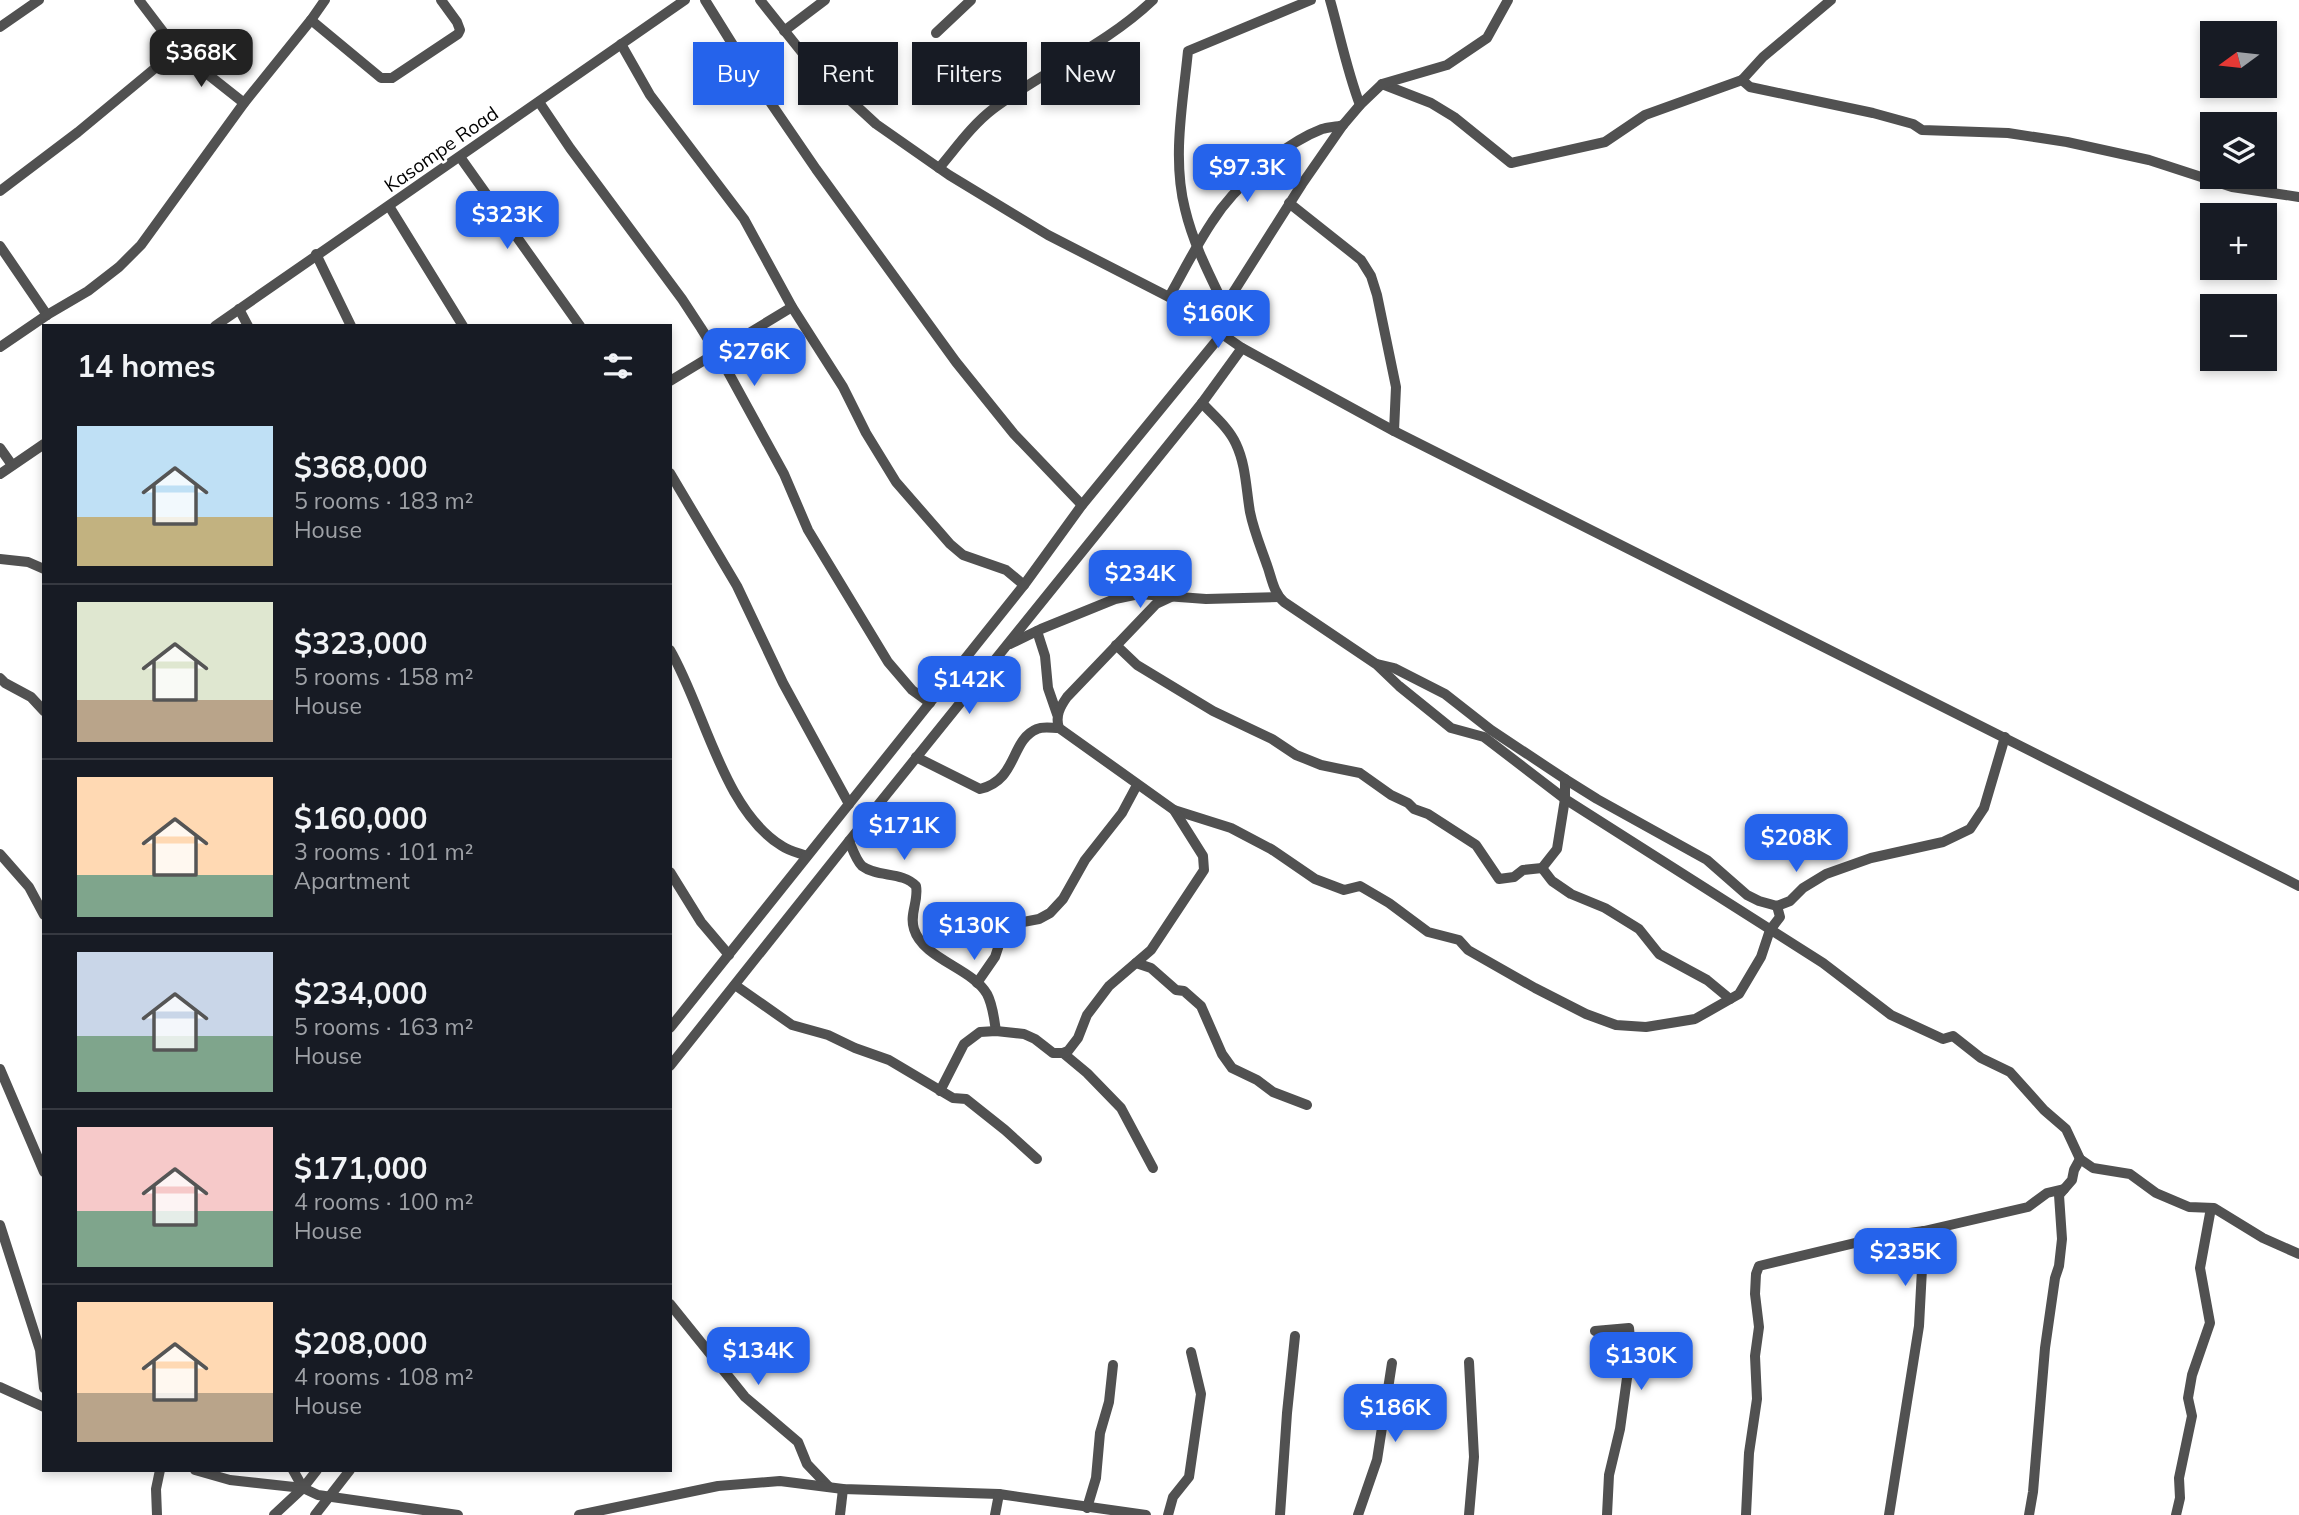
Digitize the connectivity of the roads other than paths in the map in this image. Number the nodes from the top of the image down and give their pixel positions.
1 (39, 0) edge
2 (139, 0) edge
3 (325, 0) edge
4 (441, 0) edge
5 (685, 0) edge
6 (705, 0) edge
7 (760, 0) edge
8 (825, 0) edge
9 (971, 0) edge
10 (1153, 0) edge
11 (1311, 0) edge
12 (1329, 0) edge
13 (1508, 0) edge
14 (1831, 0) edge
15 (311, 20) junction
16 (0, 27) edge
17 (784, 32) junction
18 (936, 33) dead end
19 (621, 44) junction
20 (177, 50) junction
21 (1742, 80) junction
22 (1382, 84) junction
23 (539, 102) junction
24 (244, 103) junction
25 (1360, 105) junction
26 (1343, 125) junction
27 (460, 157) junction
28 (939, 168) junction
29 (0, 191) edge
30 (2299, 197) edge
31 (1289, 203) junction
32 (389, 206) junction
33 (0, 246) edge
34 (1196, 247) junction
35 (316, 254) junction
36 (1169, 297) junction
37 (1224, 305) junction
38 (792, 307) junction
39 (239, 310) junction
40 (47, 314) junction
41 (218, 324) edge
42 (247, 324) edge
43 (350, 324) edge
44 (462, 324) edge
45 (579, 324) edge
46 (1212, 326) junction
47 (1222, 334) junction
48 (0, 347) edge
49 (1242, 348) junction
50 (716, 351) junction
51 (672, 379) edge
52 (1202, 403) junction
53 (1394, 431) junction
54 (42, 445) edge
55 (0, 448) edge
56 (12, 466) junction
57 (0, 474) edge
58 (672, 476) edge
59 (1082, 505) junction
60 (0, 559) edge
61 (42, 568) edge
62 (1024, 585) junction
63 (1173, 596) junction
64 (1279, 597) junction
65 (1037, 631) junction
66 (1116, 645) junction
67 (1004, 647) junction
68 (672, 654) edge
69 (1376, 664) junction
70 (0, 678) edge
71 (930, 703) junction
72 (42, 709) edge
73 (1058, 714) junction
74 (1059, 728) junction
75 (2005, 737) junction
76 (916, 757) junction
77 (1564, 779) junction
78 (1137, 785) junction
79 (1565, 799) junction
80 (849, 804) junction
81 (1174, 810) junction
82 (849, 841) junction
83 (0, 853) edge
84 (807, 856) junction
85 (1542, 868) junction
86 (672, 875) edge
87 (2299, 886) edge
88 (1777, 906) junction
89 (42, 911) edge
90 (1770, 930) junction
91 (729, 955) junction
92 (1136, 963) junction
93 (977, 983) junction
94 (735, 985) junction
95 (1730, 999) junction
96 (672, 1026) edge
97 (996, 1031) junction
98 (1063, 1053) junction
99 (672, 1064) edge
100 (0, 1069) edge
101 (940, 1091) junction
102 (1307, 1105) dead end
103 (1037, 1159) dead end
104 (2080, 1159) junction
105 (42, 1167) edge
106 (1153, 1168) dead end
107 (2064, 1189) junction
108 (2211, 1208) junction
109 (0, 1225) edge
110 (1924, 1231) junction
111 (2299, 1254) edge
112 (672, 1306) edge
113 (1594, 1331) dead end
114 (1295, 1336) dead end
115 (1191, 1352) dead end
116 (1469, 1362) dead end
117 (1392, 1363) dead end
118 (1113, 1365) dead end
119 (42, 1369) edge
120 (0, 1387) edge
121 (42, 1406) edge
122 (160, 1472) edge
123 (202, 1472) edge
124 (294, 1472) edge
125 (315, 1472) edge
126 (348, 1472) edge
127 (829, 1487) junction
128 (303, 1488) junction
129 (843, 1489) junction
130 (999, 1494) junction
131 (330, 1496) junction
132 (1087, 1508) junction
133 (157, 1515) edge
134 (274, 1515) edge
135 (315, 1515) edge
136 (458, 1515) edge
137 (579, 1515) edge
138 (840, 1515) edge
139 (995, 1515) edge
140 (1146, 1515) edge
141 (1168, 1515) edge
142 (1280, 1515) edge
143 (1357, 1515) edge
144 (1469, 1515) edge
145 (1606, 1515) edge
146 (1746, 1515) edge
147 (1889, 1515) edge
148 (2029, 1515) edge
149 (2176, 1515) edge

1 - 16 street
2 - 20 street
3 - 15 street
4 - 15 street
5 - 19 street, Kasompe Road
6 - 59 street
7 - 17 street
8 - 17 street
9 - 18 street
10 - 28 street
11 - 34 street
12 - 25 street
13 - 22 street
14 - 21 street
15 - 24 street
17 - 28 street
19 - 23 street, Kasompe Road
19 - 38 street
20 - 24 street
20 - 29 street
21 - 22 street
21 - 30 street
22 - 25 street
23 - 27 street, Kasompe Road
23 - 50 street
24 - 40 street
25 - 26 street
26 - 31 street
26 - 34 street
27 - 32 street, Kasompe Road
27 - 45 street
28 - 36 street
31 - 37 street
31 - 53 street
32 - 35 street, Kasompe Road
32 - 44 street
33 - 40 street
34 - 36 street
34 - 37 street
35 - 39 street, Kasompe Road
35 - 43 street
36 - 46 street
37 - 46 street
38 - 50 street
38 - 62 street
39 - 41 street, Kasompe Road
39 - 42 street
40 - 48 street
46 - 47 street
47 - 49 street
47 - 59 street
49 - 52 street
49 - 53 street
50 - 51 street
50 - 71 street
52 - 64 street
52 - 67 street
53 - 75 street
54 - 56 street
55 - 56 street
56 - 57 street
58 - 80 street
59 - 62 street
60 - 61 street
62 - 71 street
63 - 64 street
63 - 65 street
63 - 66 street
64 - 69 street
65 - 67 street
65 - 73 street
66 - 73 street
66 - 85 street
67 - 76 street
68 - 84 street
69 - 77 street
69 - 79 street
70 - 72 street
71 - 80 street
73 - 74 street
74 - 76 street
74 - 78 street
75 - 87 street
75 - 88 street
76 - 82 street
77 - 79 street
77 - 88 street
78 - 81 street
78 - 93 street
79 - 85 street
79 - 90 street
80 - 84 street
81 - 92 street
81 - 95 street
82 - 93 street
82 - 94 street
83 - 89 street
84 - 91 street
85 - 95 street
86 - 91 street
88 - 90 street
90 - 95 street
90 - 104 street
91 - 96 street
92 - 98 street
92 - 102 street
93 - 97 street
94 - 99 street
94 - 101 street
97 - 98 street
97 - 101 street
98 - 106 street
100 - 105 street
101 - 103 street
104 - 107 street
104 - 108 street
107 - 110 street
107 - 148 street
108 - 111 street
108 - 149 street
109 - 119 street
110 - 146 street
110 - 147 street
112 - 127 street
113 - 145 street
114 - 142 street
115 - 141 street
116 - 144 street
117 - 143 street
118 - 132 street
120 - 121 street
122 - 133 street
123 - 128 street
124 - 128 street
125 - 128 street
126 - 131 street
127 - 129 street
127 - 137 street
128 - 131 street
128 - 134 street
129 - 130 street
129 - 138 street
130 - 132 street
130 - 139 street
131 - 135 street
131 - 136 street
132 - 140 street

